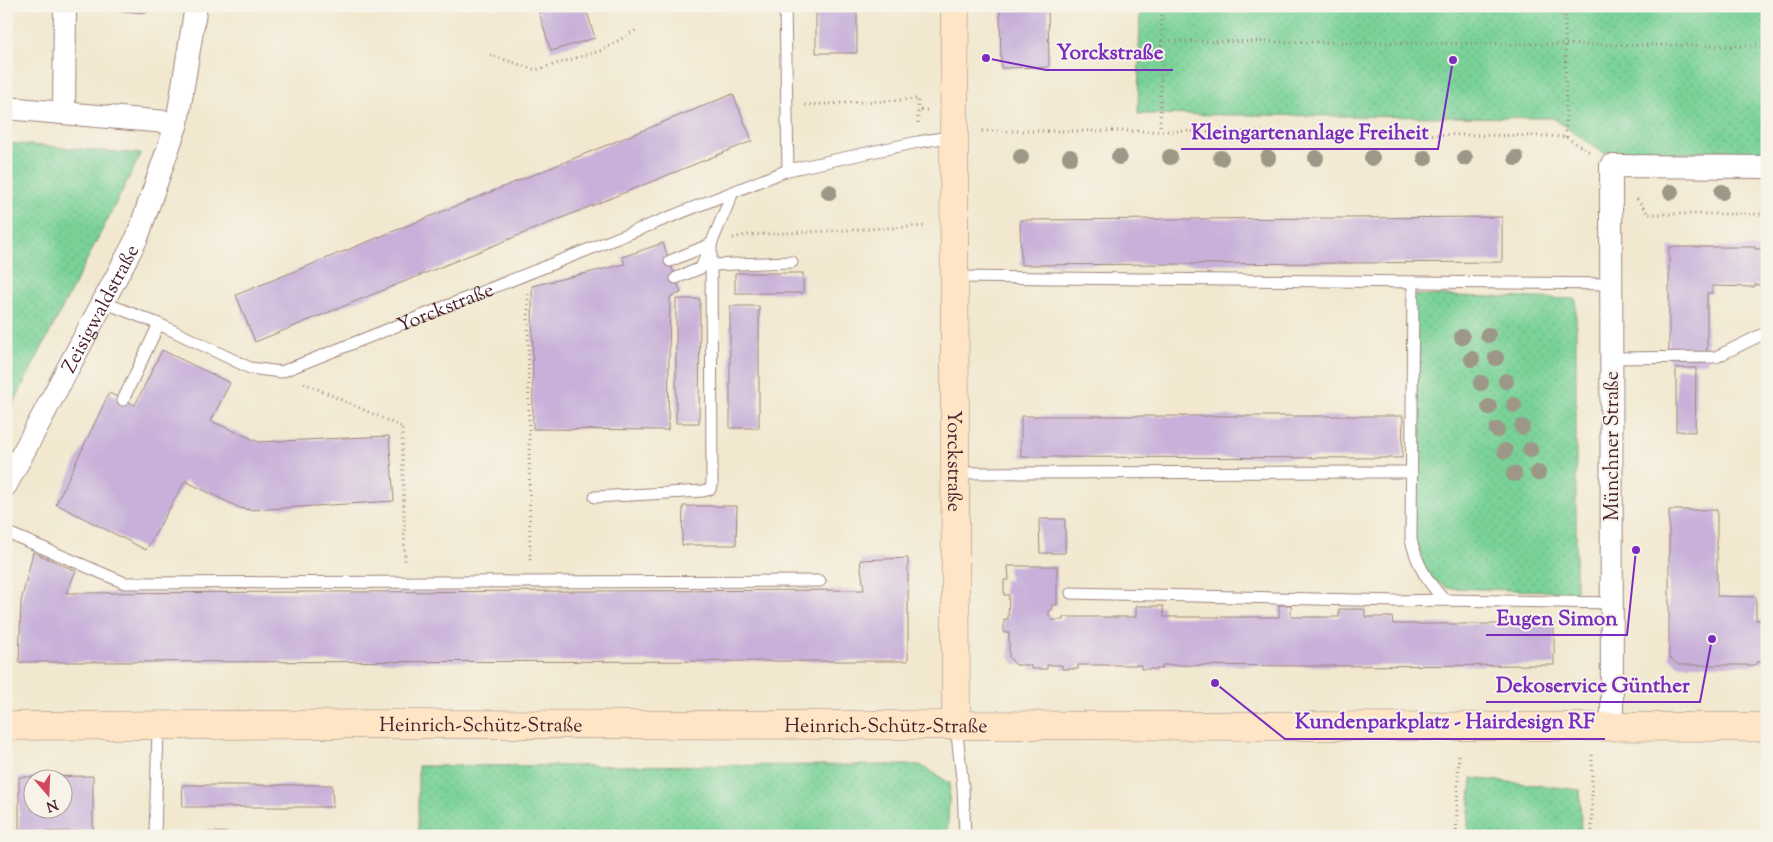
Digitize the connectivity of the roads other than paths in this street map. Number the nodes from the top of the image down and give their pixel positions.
1 (65, 6) edge
2 (196, 6) edge
3 (785, 6) edge
4 (955, 6) edge
5 (6, 108) edge
6 (64, 113) junction
7 (177, 123) junction
8 (954, 136) junction
9 (1767, 167) edge
10 (788, 170) junction
11 (732, 192) junction
12 (710, 244) junction
13 (670, 261) dead end
14 (792, 262) dead end
15 (710, 265) junction
16 (955, 277) junction
17 (676, 278) dead end
18 (1413, 282) junction
19 (1611, 284) junction
20 (103, 302) junction
21 (158, 324) junction
22 (1767, 332) edge
23 (1611, 358) junction
24 (123, 400) dead end
25 (955, 472) junction
26 (1412, 472) junction
27 (8, 476) edge
28 (595, 497) dead end
29 (6, 532) edge
30 (820, 581) dead end
31 (1071, 593) dead end
32 (1444, 600) junction
33 (1612, 603) junction
34 (6, 726) edge
35 (158, 726) junction
36 (956, 726) junction
37 (1602, 727) junction
38 (1767, 727) edge
39 (155, 836) edge
40 (965, 836) edge

1 - 6 street
2 - 7 street, Zeisigwaldstraße
3 - 10 lane
4 - 8 main road, Yorckstraße
5 - 6 street
6 - 7 street
7 - 20 street, Zeisigwaldstraße
8 - 10 lane, Yorckstraße
8 - 16 main road, Yorckstraße
9 - 19 street, Münchner Straße
10 - 11 lane, Yorckstraße
11 - 12 lane
11 - 21 lane, Yorckstraße
12 - 13 lane
12 - 15 lane
12 - 17 lane
14 - 15 lane
15 - 28 lane
16 - 18 lane
16 - 25 main road, Yorckstraße
18 - 19 lane
18 - 26 lane
19 - 23 street, Münchner Straße
20 - 21 lane, Yorckstraße
20 - 27 street, Zeisigwaldstraße
21 - 24 lane
22 - 23 lane
23 - 33 street, Münchner Straße
25 - 26 lane
25 - 36 main road, Yorckstraße
26 - 32 lane
29 - 30 lane
31 - 32 lane
32 - 33 lane
33 - 37 street, Münchner Straße
34 - 35 main road, Heinrich-Schütz-Straße
35 - 36 main road, Heinrich-Schütz-Straße
35 - 39 lane
36 - 37 main road, Heinrich-Schütz-Straße
36 - 40 lane
37 - 38 main road, Heinrich-Schütz-Straße

